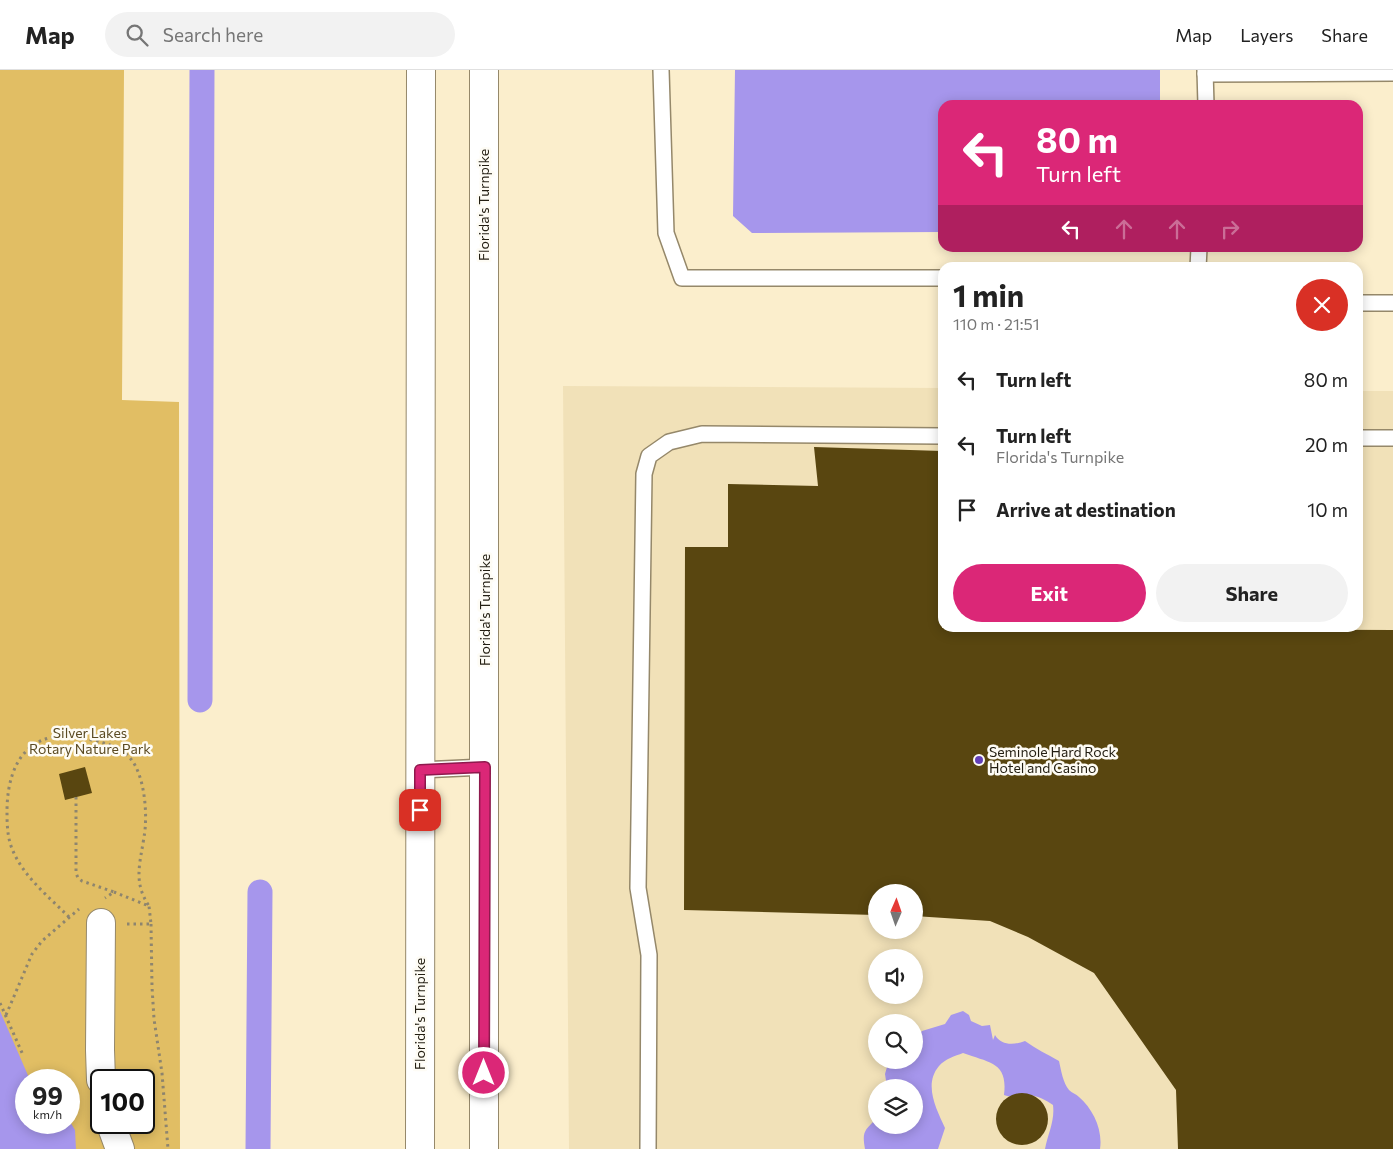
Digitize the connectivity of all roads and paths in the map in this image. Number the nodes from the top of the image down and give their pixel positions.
1 (421, 70) edge
2 (484, 70) edge
3 (661, 70) edge
4 (1205, 72) edge
5 (1393, 73) edge
6 (1206, 100) edge
7 (938, 278) edge
8 (1363, 303) edge
9 (1393, 303) edge
10 (938, 436) edge
11 (1363, 438) edge
12 (1393, 438) edge
13 (485, 767) junction
14 (420, 770) junction
15 (76, 798) dead end
16 (114, 892) junction
17 (149, 906) junction
18 (96, 910) junction
19 (69, 917) junction
20 (151, 924) junction
21 (0, 1003) edge
22 (6, 1015) junction
23 (23, 1055) dead end
24 (101, 1069) edge
25 (114, 1134) edge
26 (120, 1149) edge
27 (168, 1149) edge
28 (420, 1149) edge
29 (484, 1149) edge
30 (648, 1149) edge

1 - 14 main road, Florida's Turnpike
2 - 13 main road, Florida's Turnpike
3 - 7 lane
4 - 5 lane
4 - 6 lane
8 - 9 lane
10 - 30 lane
11 - 12 lane
13 - 14 lane
13 - 29 main road, Florida's Turnpike
14 - 28 main road, Florida's Turnpike
15 - 16 path
16 - 17 path
16 - 18 path
17 - 19 path
17 - 20 path
18 - 19 path
18 - 20 path
18 - 24 main road
19 - 22 path
20 - 27 path
21 - 22 path
22 - 23 path
25 - 26 main road

